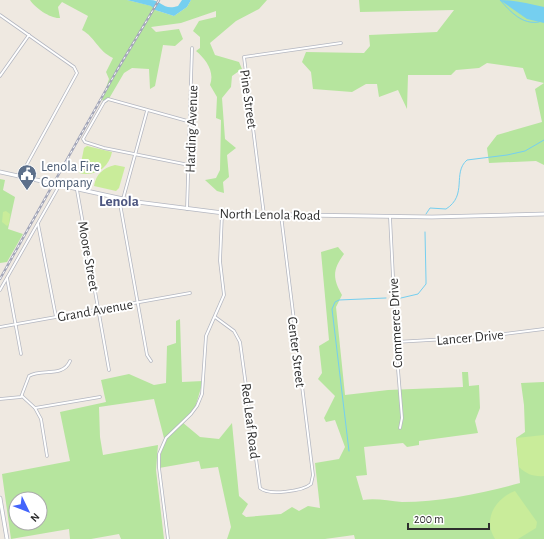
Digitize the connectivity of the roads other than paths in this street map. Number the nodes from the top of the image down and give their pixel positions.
1 (0, 14) edge
2 (29, 35) junction
3 (341, 42) dead end
4 (192, 48) dead end
5 (0, 76) edge
6 (147, 111) junction
7 (191, 122) junction
8 (136, 154) junction
9 (189, 165) junction
10 (0, 172) edge
11 (20, 177) junction
12 (59, 186) junction
13 (76, 190) junction
14 (121, 199) junction
15 (187, 209) junction
16 (222, 214) junction
17 (264, 214) junction
18 (281, 215) junction
19 (544, 215) edge
20 (390, 217) junction
21 (38, 223) junction
22 (7, 278) junction
23 (0, 290) edge
24 (190, 293) dead end
25 (137, 302) junction
26 (98, 309) junction
27 (56, 317) junction
28 (214, 317) junction
29 (16, 324) junction
30 (0, 327) edge
31 (544, 329) edge
32 (396, 342) junction
33 (21, 354) dead end
34 (70, 361) dead end
35 (151, 361) dead end
36 (109, 370) dead end
37 (22, 396) junction
38 (100, 397) dead end
39 (0, 399) edge
40 (35, 408) junction
41 (400, 428) dead end
42 (47, 456) dead end
43 (307, 487) joint
44 (0, 498) edge
45 (7, 539) edge
46 (168, 539) edge

1 - 2 street
2 - 5 street
2 - 11 street
3 - 17 street, Pine Street
4 - 7 street, Harding Avenue
6 - 7 street
6 - 8 street
6 - 8 street
7 - 9 street, Harding Avenue
8 - 9 street
8 - 14 street
9 - 15 street, Harding Avenue
10 - 11 main road, North Lenola Road
11 - 12 main road, North Lenola Road
12 - 13 main road, North Lenola Road
12 - 21 street
13 - 14 main road, North Lenola Road
13 - 26 street, Moore Street
14 - 15 main road, North Lenola Road
14 - 25 street
15 - 16 main road, North Lenola Road
16 - 17 main road, North Lenola Road
16 - 28 street
17 - 18 main road, North Lenola Road
18 - 20 main road, North Lenola Road
18 - 43 street, Center Street
19 - 20 main road, North Lenola Road
20 - 32 street, Commerce Drive
21 - 22 street
21 - 27 street
22 - 23 street
22 - 29 street
24 - 25 street, Grand Avenue
25 - 26 street, Grand Avenue
25 - 35 street
26 - 27 street, Grand Avenue
26 - 36 street, Moore Street
27 - 29 street, Grand Avenue
28 - 43 street, Red Leaf Road
28 - 46 street
29 - 30 street, Grand Avenue
29 - 33 street
31 - 32 street, Lancer Drive
32 - 41 street, Commerce Drive
34 - 37 street
37 - 39 street
37 - 40 street
38 - 40 street
40 - 42 street
44 - 45 main road

